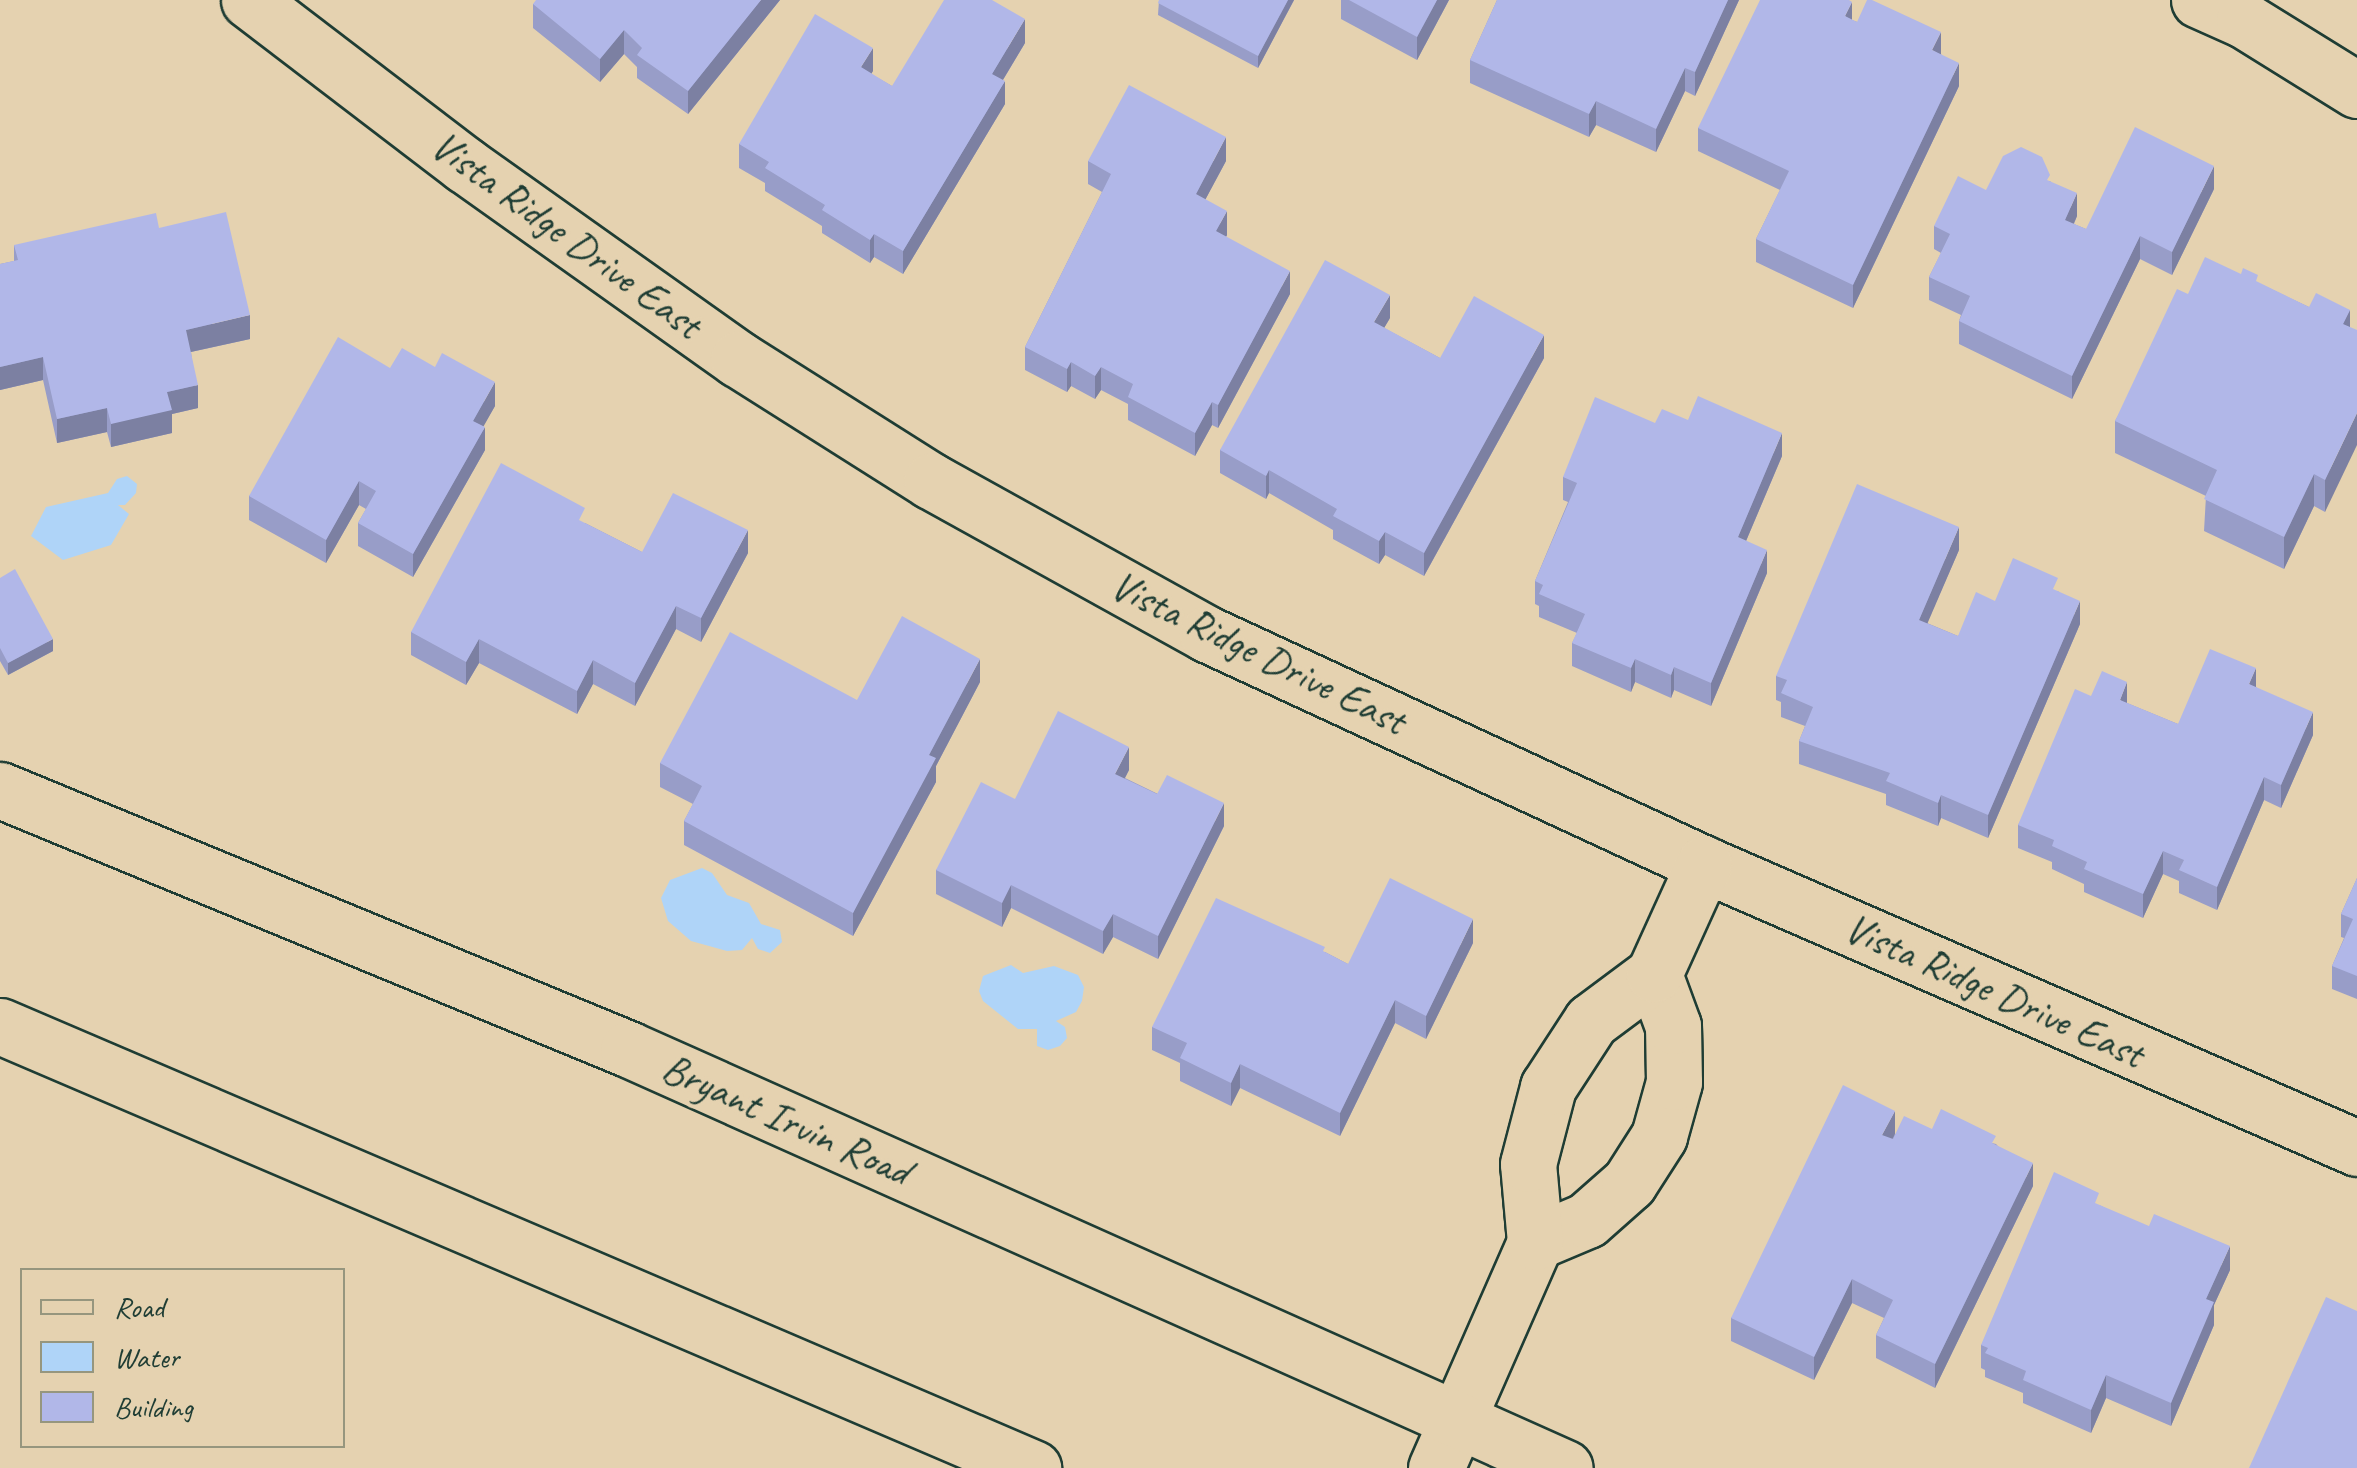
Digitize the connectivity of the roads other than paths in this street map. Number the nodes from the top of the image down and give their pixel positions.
1 (249, 0) edge
2 (2199, 0) edge
3 (2357, 90) edge
4 (0, 790) edge
5 (1704, 864) junction
6 (1654, 974) junction
7 (0, 1026) edge
8 (2357, 1148) edge
9 (1535, 1242) junction
10 (1446, 1443) edge
11 (1033, 1468) edge
12 (1565, 1468) edge

1 - 5 street, Vista Ridge Drive East
2 - 3 street
4 - 10 street, Bryant Irvin Road
5 - 6 street
5 - 8 street, Vista Ridge Drive East
6 - 9 street
6 - 9 street
7 - 11 street
9 - 10 street
10 - 12 street, Bryant Irvin Road

